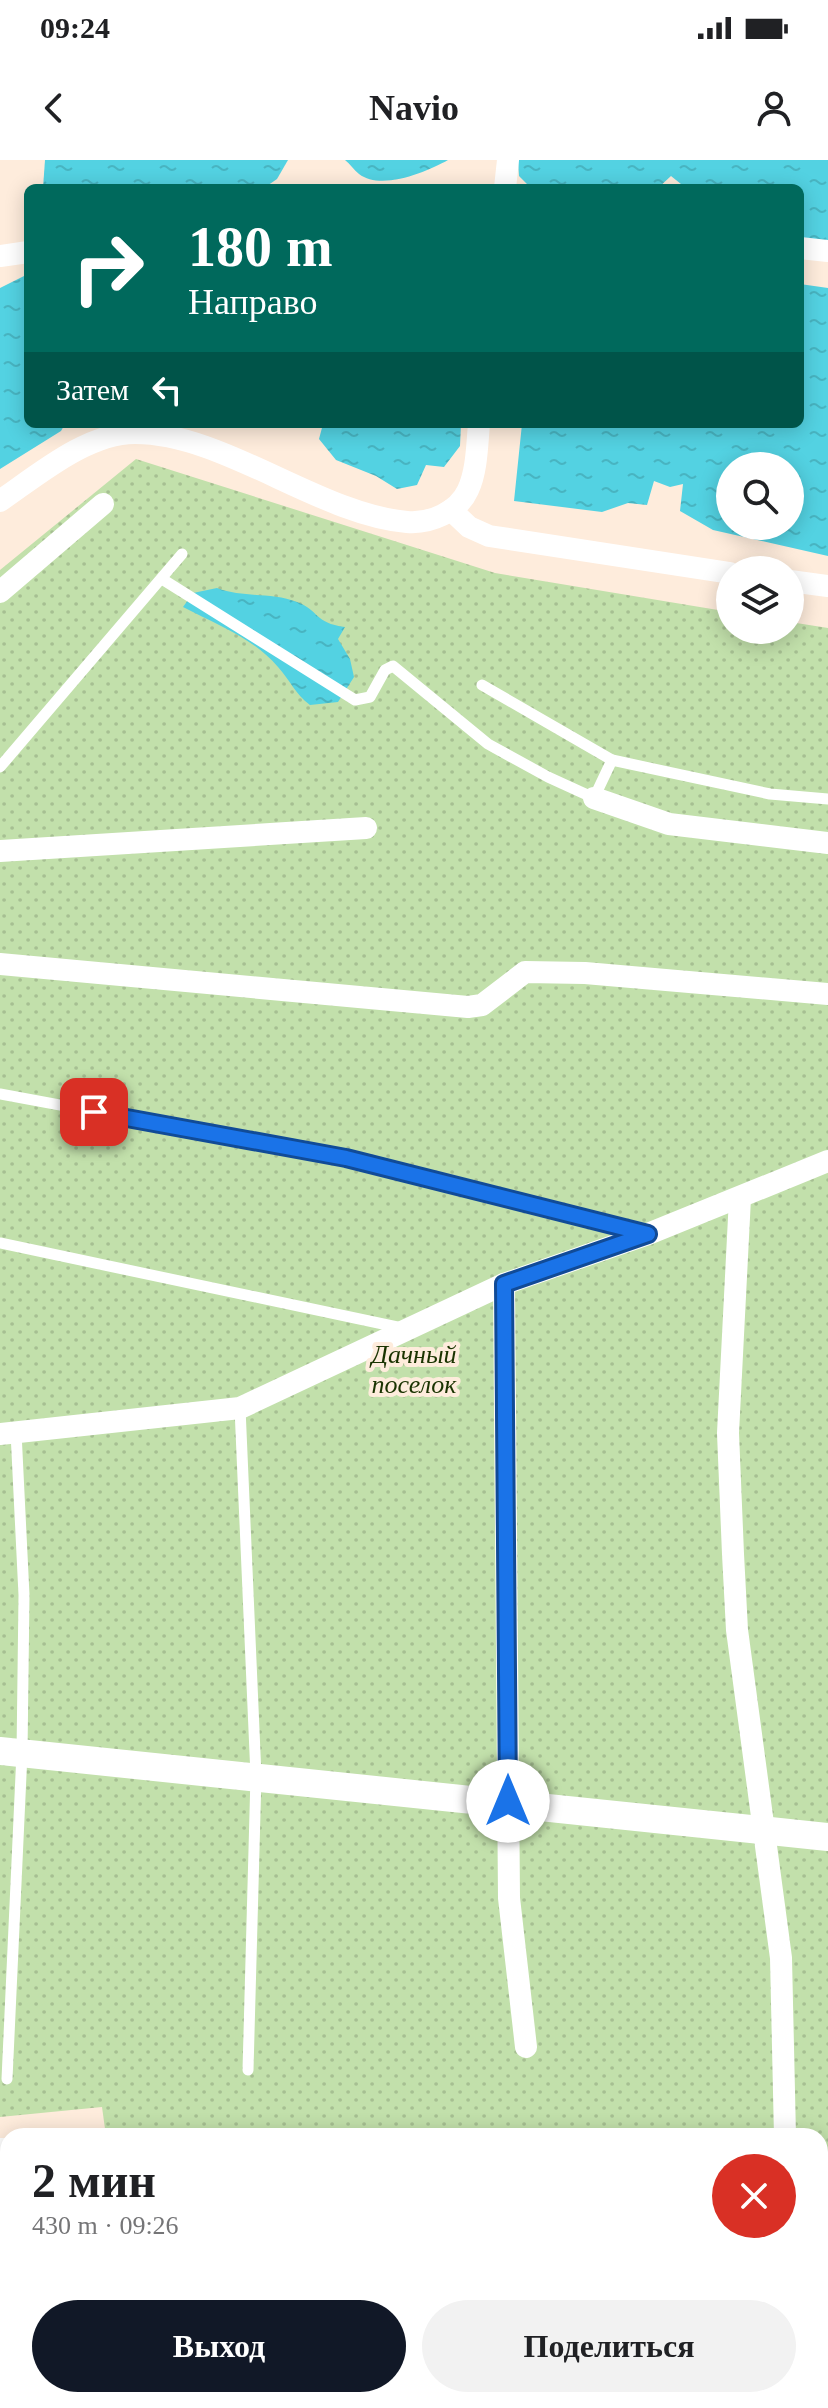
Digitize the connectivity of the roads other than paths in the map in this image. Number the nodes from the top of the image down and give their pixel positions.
1 (508, 160) edge
2 (505, 184) edge
3 (804, 248) edge
4 (828, 251) edge
5 (24, 253) edge
6 (0, 256) edge
7 (478, 428) edge
8 (0, 501) edge
9 (103, 504) dead end
10 (451, 510) junction
11 (182, 554) dead end
12 (716, 571) edge
13 (162, 579) junction
14 (804, 583) edge
15 (828, 586) edge
16 (0, 592) edge
17 (482, 685) dead end
18 (612, 760) junction
19 (0, 767) edge
20 (594, 798) junction
21 (828, 799) edge
22 (366, 828) dead end
23 (828, 843) edge
24 (0, 851) edge
25 (0, 964) edge
26 (828, 994) edge
27 (0, 1094) edge
28 (828, 1161) edge
29 (740, 1198) junction
30 (648, 1234) junction
31 (0, 1243) edge
32 (504, 1284) junction
33 (404, 1328) junction
34 (240, 1408) junction
35 (8, 1433) edge
36 (11, 1752) edge
37 (256, 1776) junction
38 (508, 1801) junction
39 (765, 1831) junction
40 (828, 1837) edge
41 (526, 2047) dead end
42 (248, 2070) dead end
43 (7, 2079) dead end
44 (785, 2128) edge

1 - 2 street
3 - 4 street
5 - 6 street
7 - 10 street
8 - 10 street
9 - 16 street
10 - 12 street
11 - 13 lane
13 - 19 lane
13 - 20 lane
14 - 15 street
17 - 18 lane
18 - 20 lane
18 - 21 lane
20 - 23 street
22 - 24 street
25 - 26 street
27 - 30 lane
28 - 29 street
29 - 30 street
29 - 39 street
30 - 32 street
31 - 33 lane
32 - 33 street
32 - 38 street
33 - 34 street
34 - 35 street
34 - 37 lane
35 - 36 lane
36 - 37 street
36 - 43 lane
37 - 38 street
37 - 42 lane
38 - 39 street
38 - 41 street
39 - 40 street
39 - 44 street

